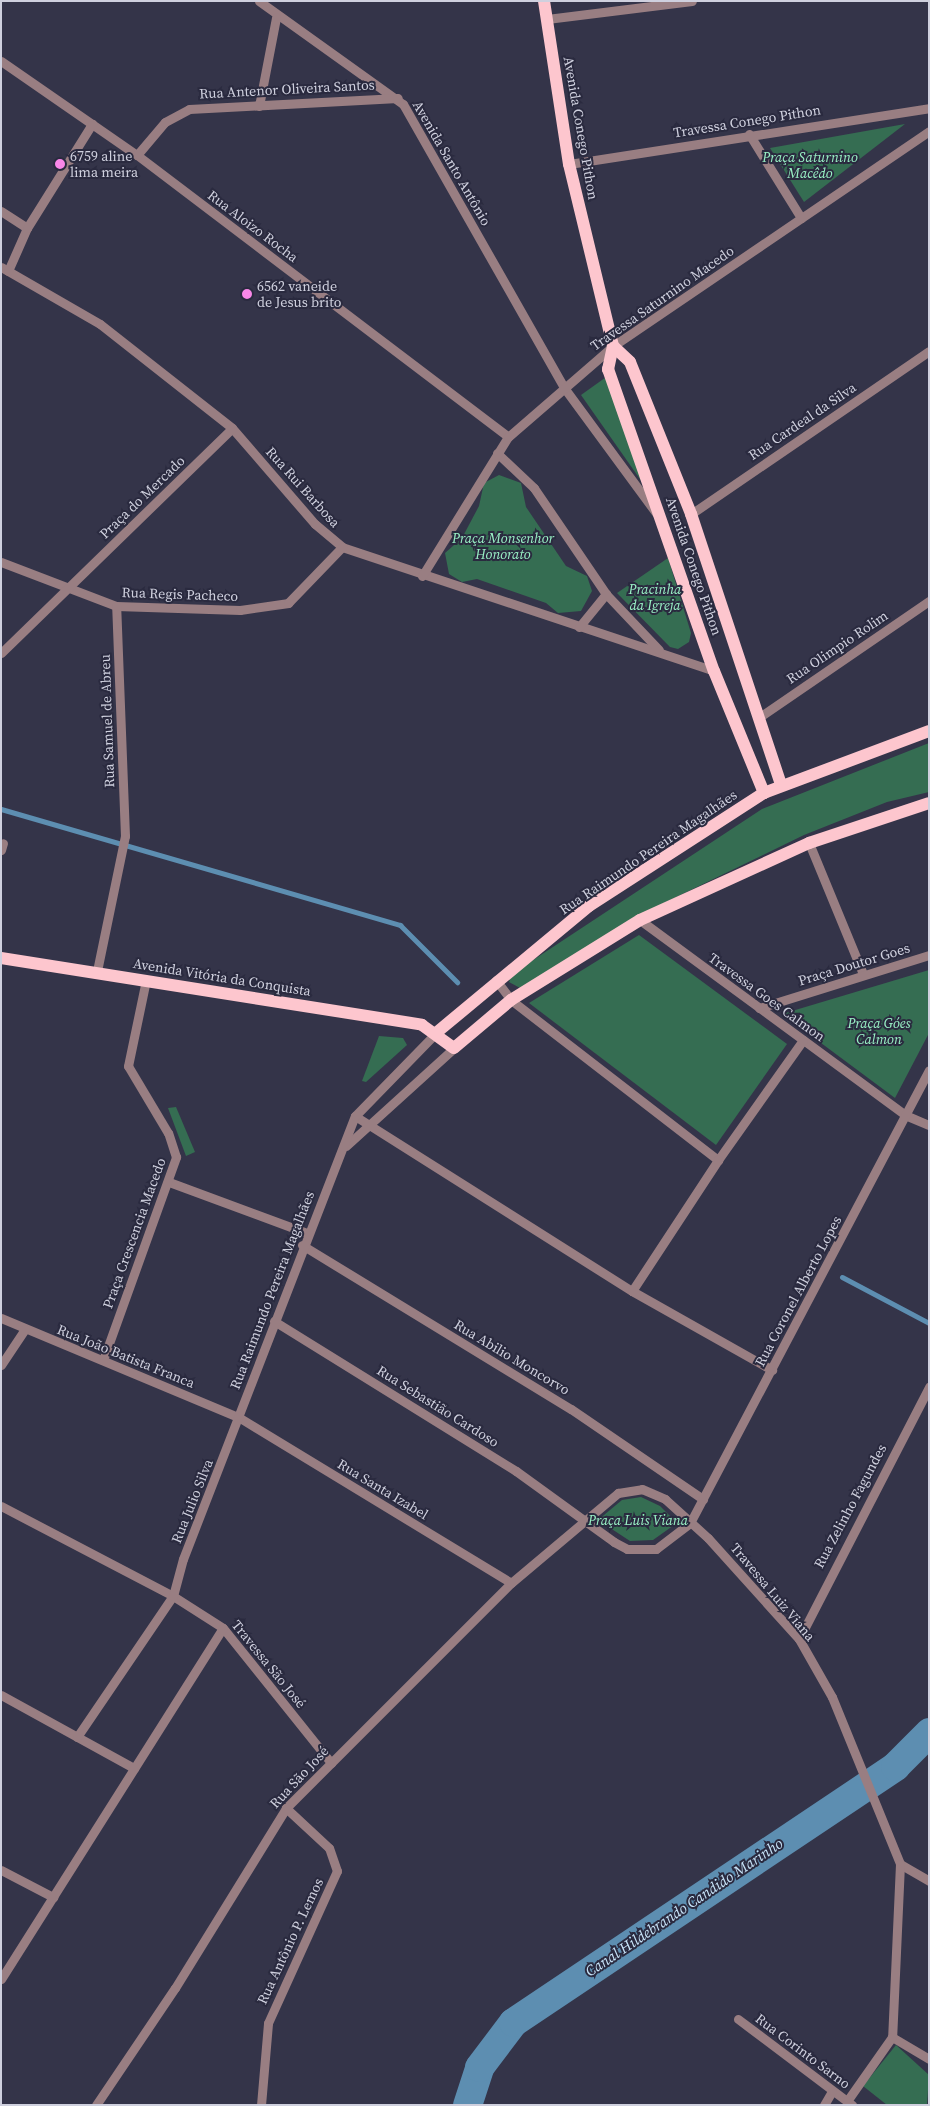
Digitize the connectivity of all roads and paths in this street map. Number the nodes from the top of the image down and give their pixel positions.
1 (259, 1) edge
2 (544, 1) edge
3 (692, 1) edge
4 (276, 18) junction
5 (547, 19) junction
6 (1, 61) edge
7 (398, 98) junction
8 (259, 106) junction
9 (929, 108) edge
10 (92, 124) junction
11 (929, 131) edge
12 (749, 134) junction
13 (137, 155) junction
14 (569, 164) junction
15 (1, 211) edge
16 (801, 218) junction
17 (27, 228) junction
18 (5, 269) edge
19 (613, 346) junction
20 (929, 350) edge
21 (565, 389) junction
22 (232, 428) junction
23 (508, 437) junction
24 (496, 453) junction
25 (691, 514) junction
26 (664, 521) junction
27 (342, 548) junction
28 (1, 562) edge
29 (422, 576) junction
30 (70, 586) junction
31 (606, 594) junction
32 (929, 601) edge
33 (116, 606) junction
34 (578, 627) junction
35 (661, 652) junction
36 (1, 653) edge
37 (714, 671) junction
38 (761, 716) junction
39 (929, 732) edge
40 (782, 785) junction
41 (764, 793) junction
42 (929, 803) edge
43 (809, 843) junction
44 (640, 920) junction
45 (929, 955) edge
46 (1, 958) edge
47 (97, 971) junction
48 (863, 974) junction
49 (146, 980) junction
50 (496, 980) junction
51 (511, 1000) junction
52 (759, 1008) junction
53 (436, 1032) junction
54 (803, 1040) junction
55 (454, 1048) junction
56 (929, 1070) edge
57 (905, 1115) junction
58 (355, 1116) junction
59 (929, 1125) edge
60 (371, 1128) junction
61 (346, 1146) junction
62 (718, 1160) junction
63 (169, 1182) junction
64 (307, 1233) junction
65 (302, 1245) junction
66 (632, 1291) junction
67 (1, 1318) edge
68 (274, 1322) junction
69 (25, 1329) junction
70 (102, 1360) junction
71 (1, 1365) edge
72 (772, 1370) junction
73 (929, 1387) edge
74 (240, 1418) junction
75 (703, 1499) junction
76 (1, 1506) edge
77 (585, 1519) junction
78 (690, 1523) junction
79 (511, 1583) junction
80 (174, 1596) junction
81 (223, 1628) junction
82 (799, 1639) junction
83 (1, 1695) edge
84 (77, 1737) junction
85 (331, 1763) junction
86 (134, 1768) junction
87 (286, 1808) junction
88 (900, 1864) junction
89 (1, 1870) edge
90 (929, 1881) edge
91 (53, 1897) junction
92 (1, 1979) edge
93 (738, 2019) dead end
94 (892, 2037) junction
95 (929, 2059) edge
96 (832, 2091) junction
97 (850, 2103) edge
98 (96, 2105) edge
99 (260, 2105) edge
100 (824, 2105) edge

1 - 4 street, Avenida Santo Antônio
2 - 5 main road, Avenida Conego Pithon
3 - 5 street
4 - 7 street, Avenida Santo Antônio
4 - 8 street
5 - 14 main road, Avenida Conego Pithon
6 - 10 street, Rua Aloizo Rocha
7 - 8 street, Rua Antenor Oliveira Santos
7 - 21 street, Avenida Santo Antônio
8 - 13 street, Rua Antenor Oliveira Santos
9 - 12 street, Travessa Conego Pithon
10 - 13 street, Rua Aloizo Rocha
10 - 17 street
11 - 16 street, Travessa Saturnino Macedo
12 - 14 street, Travessa Conego Pithon
12 - 16 street
13 - 23 street, Rua Aloizo Rocha
14 - 19 main road, Avenida Conego Pithon
15 - 17 street
16 - 19 street, Travessa Saturnino Macedo
17 - 18 street
18 - 22 street, Rua Rui Barbosa
19 - 21 street, Travessa Saturnino Macedo
19 - 25 main road, Avenida Conego Pithon
19 - 26 main road, Avenida Conego Pithon
20 - 25 street, Rua Cardeal da Silva
21 - 23 street, Travessa Saturnino Macedo
21 - 26 street, Avenida Santo Antônio
22 - 27 street, Rua Rui Barbosa
22 - 30 street, Praça do Mercado
23 - 24 street, Travessa Saturnino Macedo
24 - 29 street, Travessa Saturnino Macedo
24 - 31 street
25 - 38 main road, Avenida Conego Pithon
26 - 37 main road, Avenida Conego Pithon
27 - 29 street, Rua Rui Barbosa
27 - 33 street, Rua Regis Pacheco
28 - 30 street, Rua Regis Pacheco
29 - 34 street, Rua Rui Barbosa
30 - 33 street, Rua Regis Pacheco
30 - 36 street, Praça do Mercado
31 - 34 street
31 - 35 street
32 - 38 street, Rua Olimpio Rolim
33 - 47 street, Rua Samuel de Abreu
34 - 35 street, Rua Rui Barbosa
35 - 37 street, Rua Rui Barbosa
37 - 41 main road, Avenida Conego Pithon
38 - 40 main road, Avenida Conego Pithon
39 - 40 main road, Rua Raimundo Pereira Magalhães
40 - 41 main road, Rua Raimundo Pereira Magalhães
41 - 50 main road, Rua Raimundo Pereira Magalhães
42 - 43 main road
43 - 44 main road
43 - 48 street
44 - 51 main road
44 - 52 street, Travessa Goes Calmon
45 - 48 street, Praça Doutor Goes
46 - 47 main road, Avenida Vitória da Conquista
47 - 49 main road, Avenida Vitória da Conquista
48 - 52 street, Praça Doutor Goes
49 - 53 main road, Avenida Vitória da Conquista
49 - 63 street, Praça Crescencia Macedo
50 - 51 street
50 - 53 main road, Rua Raimundo Pereira Magalhães
51 - 55 main road
51 - 62 street
52 - 54 street, Travessa Goes Calmon
53 - 55 main road
53 - 58 street, Rua Raimundo Pereira Magalhães
54 - 57 street, Travessa Goes Calmon
54 - 62 street
55 - 60 street
56 - 57 street, Rua Coronel Alberto Lopes
57 - 59 street, Travessa Goes Calmon
57 - 72 street, Rua Coronel Alberto Lopes
58 - 60 street
58 - 61 street, Rua Raimundo Pereira Magalhães
60 - 61 street
60 - 66 street
61 - 64 street, Rua Raimundo Pereira Magalhães
62 - 66 street
63 - 64 street
63 - 70 street, Praça Crescencia Macedo
64 - 65 street, Rua Raimundo Pereira Magalhães
65 - 68 street, Rua Raimundo Pereira Magalhães
65 - 75 street, Rua Abilio Moncorvo
66 - 72 street
67 - 69 street, Rua João Batista Franca
68 - 74 street, Rua Raimundo Pereira Magalhães
68 - 77 street, Rua Sebastião Cardoso
69 - 70 street, Rua João Batista Franca
69 - 71 street
70 - 74 street, Rua João Batista Franca
72 - 75 street, Rua Coronel Alberto Lopes
73 - 82 street, Rua Zelinho Fagundes
74 - 79 street, Rua Santa Izabel
74 - 80 street, Rua Julio Silva
75 - 78 street, Rua Coronel Alberto Lopes
76 - 80 street, Travessa São José
77 - 78 street
77 - 78 street, Travessa Luiz Viana
77 - 79 street, Rua São José
78 - 82 street, Travessa Luiz Viana
79 - 85 street, Rua São José
80 - 81 street, Travessa São José
80 - 84 street
81 - 85 street, Travessa São José
81 - 86 street
82 - 88 street, Travessa Luiz Viana
83 - 84 street
84 - 86 street
85 - 87 street, Rua São José
86 - 91 street
87 - 98 street, Rua São José
87 - 99 street, Rua Antônio P. Lemos
88 - 90 street
88 - 94 street
89 - 91 street
91 - 92 street
93 - 96 street, Rua Corinto Sarno
94 - 95 street
94 - 97 street
96 - 97 street, Rua Corinto Sarno
96 - 100 street

